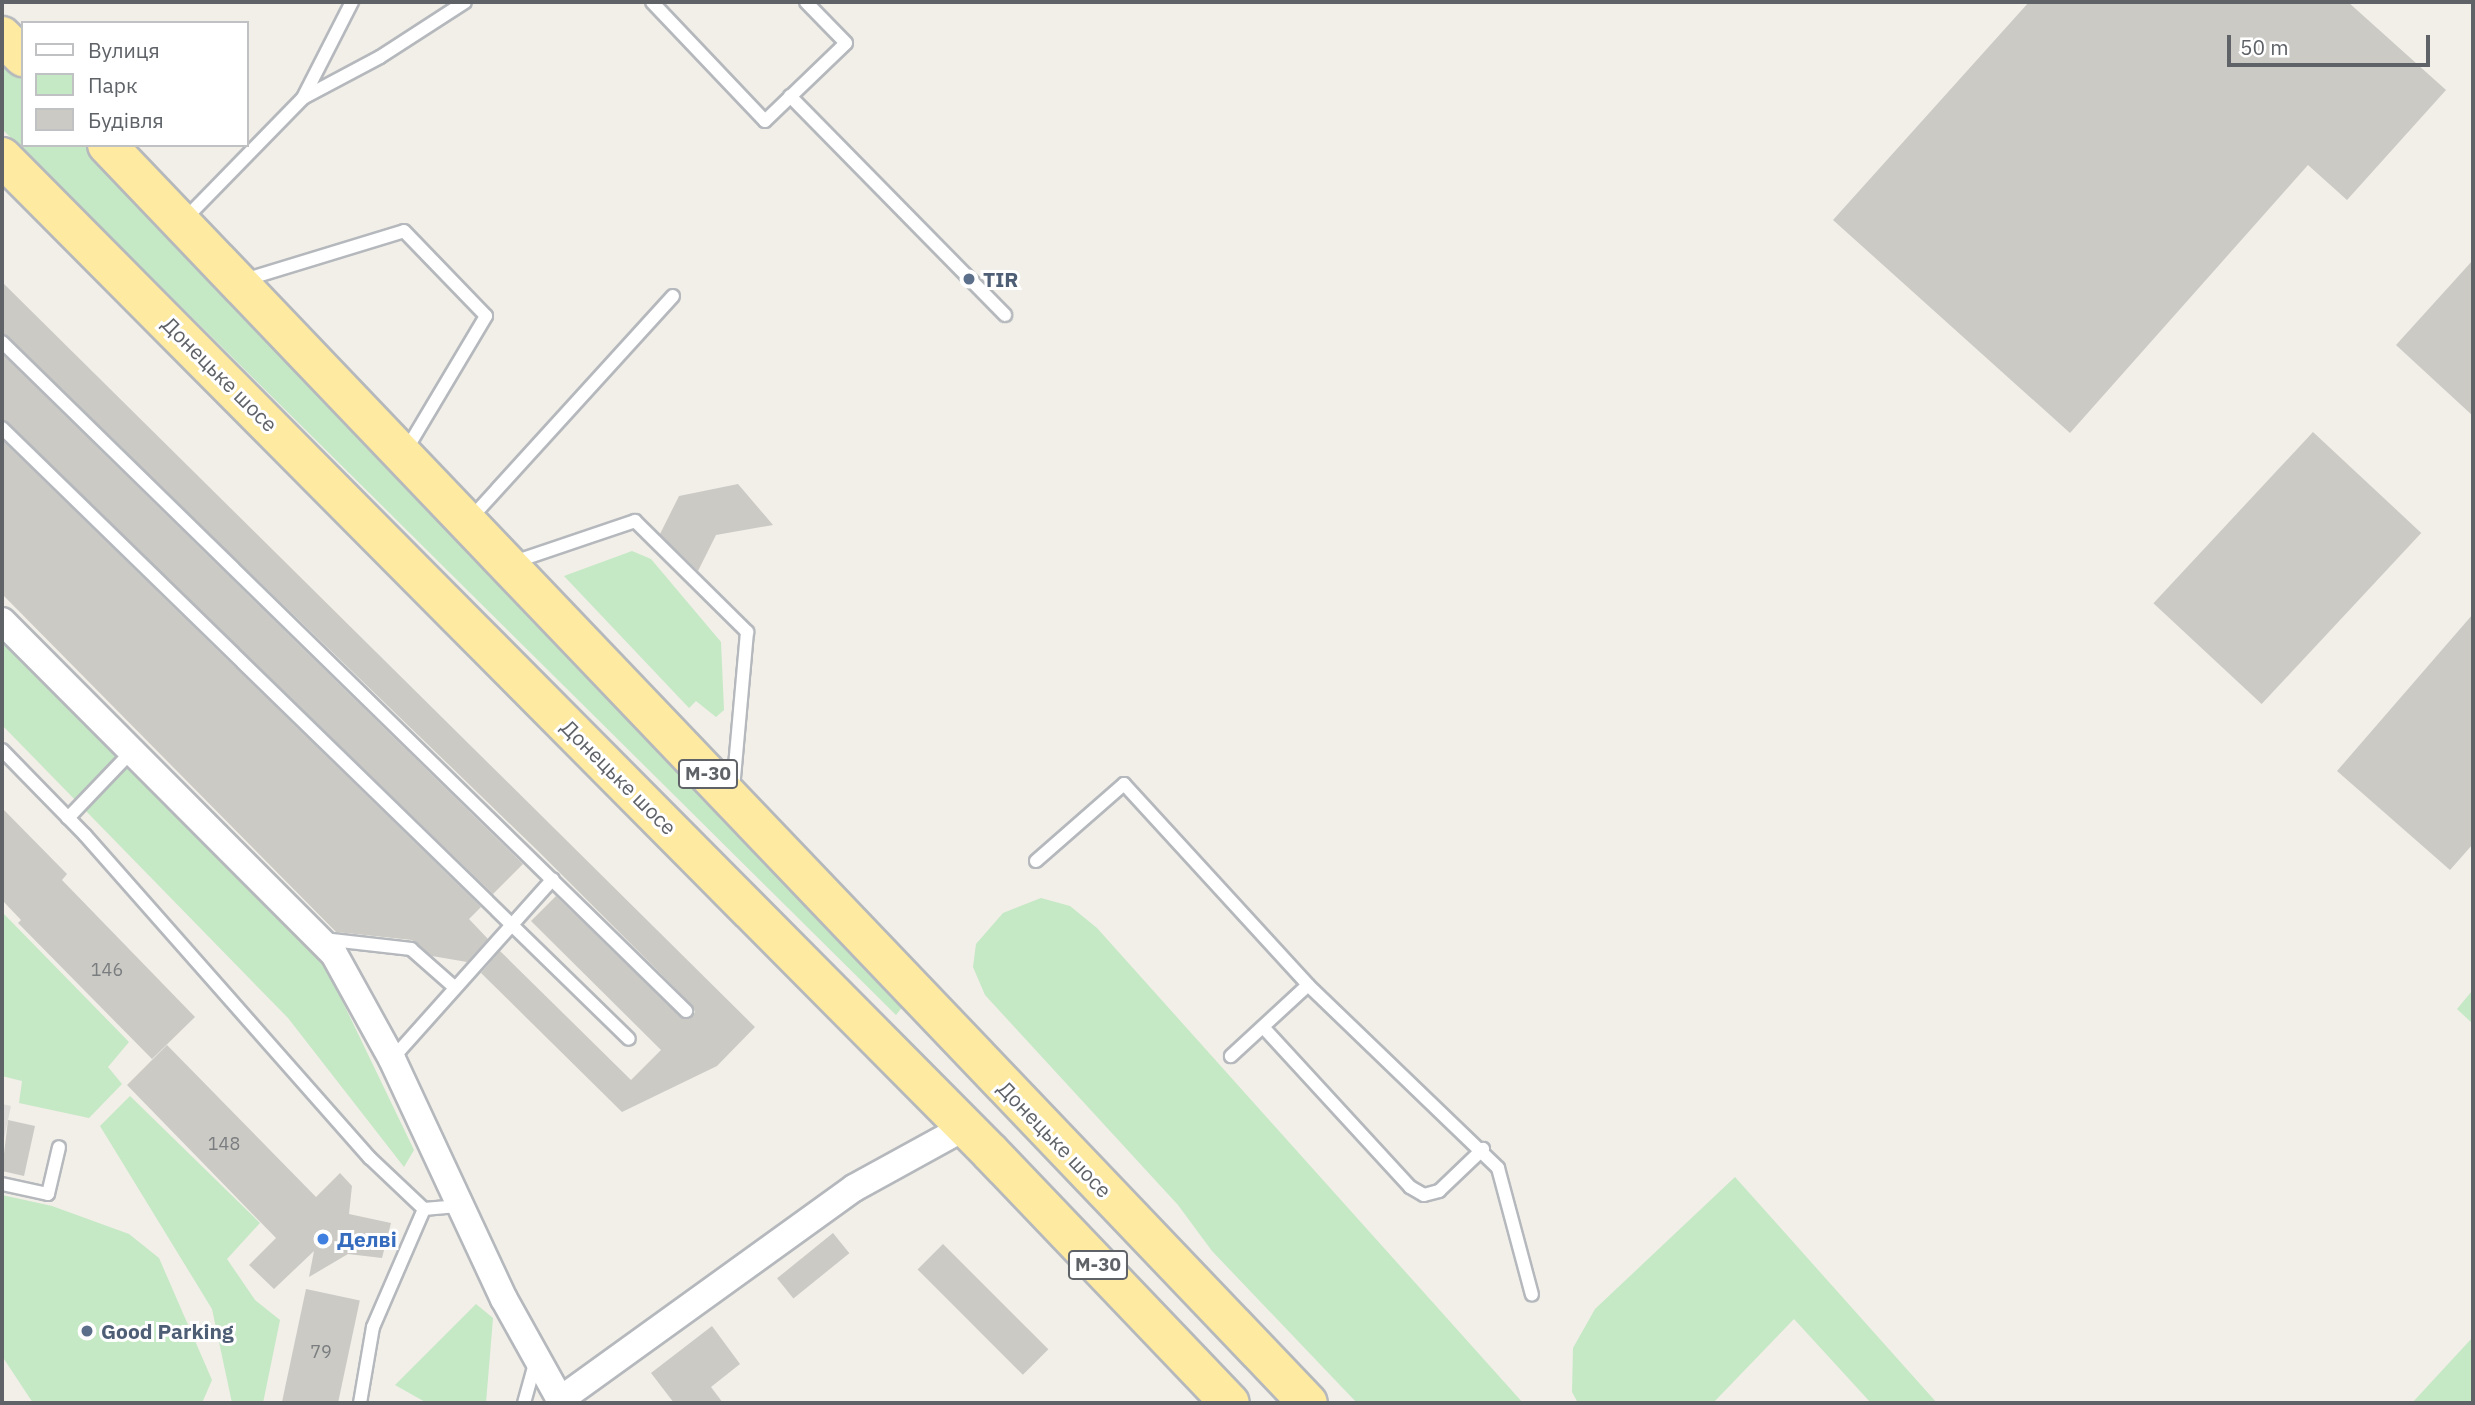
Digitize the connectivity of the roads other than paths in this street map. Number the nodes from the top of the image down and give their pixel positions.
1 (352, 2) edge
2 (465, 2) edge
3 (652, 2) edge
4 (806, 2) edge
5 (2, 36) edge
6 (21, 55) edge
7 (790, 96) junction
8 (303, 98) junction
9 (109, 147) edge
10 (2, 157) edge
11 (181, 223) junction
12 (236, 283) junction
13 (673, 296) dead end
14 (1005, 315) dead end
15 (2, 342) edge
16 (2, 428) edge
17 (403, 456) junction
18 (468, 521) junction
19 (510, 563) junction
20 (2, 621) edge
21 (134, 749) junction
22 (2, 750) edge
23 (732, 800) junction
24 (68, 818) junction
25 (1037, 861) dead end
26 (553, 879) junction
27 (512, 923) junction
28 (320, 939) junction
29 (1308, 985) junction
30 (453, 986) junction
31 (686, 1011) dead end
32 (1264, 1027) junction
33 (629, 1039) dead end
34 (1231, 1056) dead end
35 (392, 1059) junction
36 (965, 1127) junction
37 (59, 1147) dead end
38 (1483, 1149) junction
39 (2, 1184) edge
40 (460, 1206) junction
41 (424, 1209) junction
42 (1532, 1295) dead end
43 (536, 1359) junction
44 (561, 1402) edge
45 (360, 1403) edge
46 (524, 1403) edge
47 (1230, 1403) edge
48 (1308, 1403) edge

1 - 8 lane
2 - 8 lane
3 - 7 lane
4 - 7 lane
5 - 6 highway
7 - 14 lane
8 - 11 lane
9 - 11 highway, Донецьке шосе / М-30
10 - 36 highway, Донецьке шосе / М-30
11 - 12 highway, Донецьке шосе / М-30
12 - 17 highway, Донецьке шосе / М-30
12 - 17 lane
13 - 18 lane
15 - 26 lane
16 - 27 lane
17 - 18 highway, Донецьке шосе / М-30
18 - 19 highway, Донецьке шосе / М-30
19 - 23 highway, Донецьке шосе / М-30
19 - 23 lane
20 - 21 street
21 - 24 lane
21 - 28 street
22 - 24 lane
23 - 48 highway, Донецьке шосе / М-30
24 - 41 lane
25 - 29 lane
26 - 27 lane
26 - 31 lane
27 - 30 lane
27 - 33 lane
28 - 30 lane
28 - 35 street
29 - 32 lane
29 - 38 lane
30 - 35 lane
32 - 34 lane
32 - 38 lane
35 - 40 street
36 - 44 street
36 - 47 highway, Донецьке шосе / М-30
37 - 39 lane
38 - 42 lane
40 - 41 lane
40 - 43 street
41 - 45 lane
43 - 44 street
43 - 46 lane

